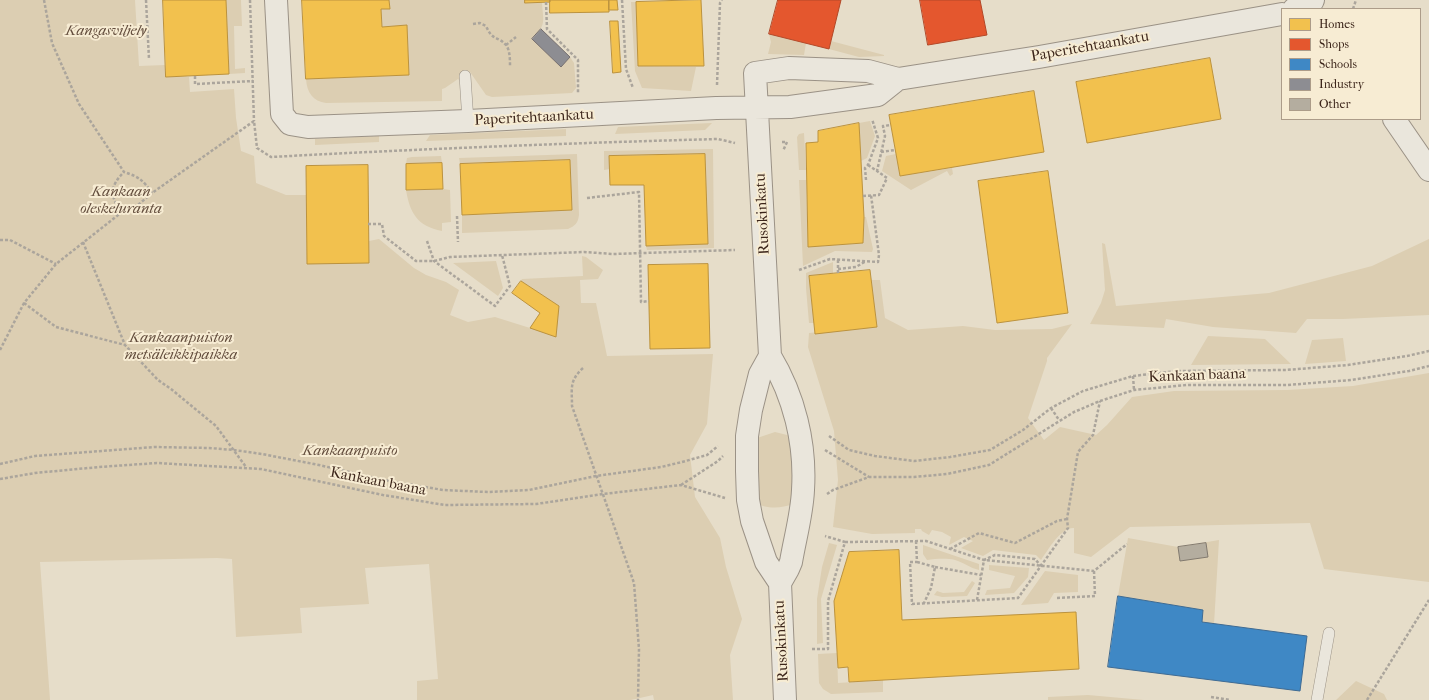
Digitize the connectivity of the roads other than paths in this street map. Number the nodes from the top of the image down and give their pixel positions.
1 (276, 0) edge
2 (1281, 14) edge
3 (755, 73) joint
4 (465, 76) dead end
5 (898, 80) junction
6 (756, 107) junction
7 (1395, 120) edge
8 (468, 121) junction
9 (1429, 170) edge
10 (770, 356) junction
11 (780, 583) junction
12 (1329, 633) dead end
13 (785, 700) edge
14 (1317, 700) edge

1 - 8 street, Paperitehtaankatu
2 - 5 street, Paperitehtaankatu
3 - 5 street, Paperitehtaankatu
3 - 6 street, Rusokinkatu
4 - 8 lane
5 - 6 street, Paperitehtaankatu
6 - 8 street, Paperitehtaankatu
6 - 10 street, Rusokinkatu
7 - 9 street
10 - 11 street, Rusokinkatu
10 - 11 street, Rusokinkatu
11 - 13 street, Rusokinkatu
12 - 14 lane

